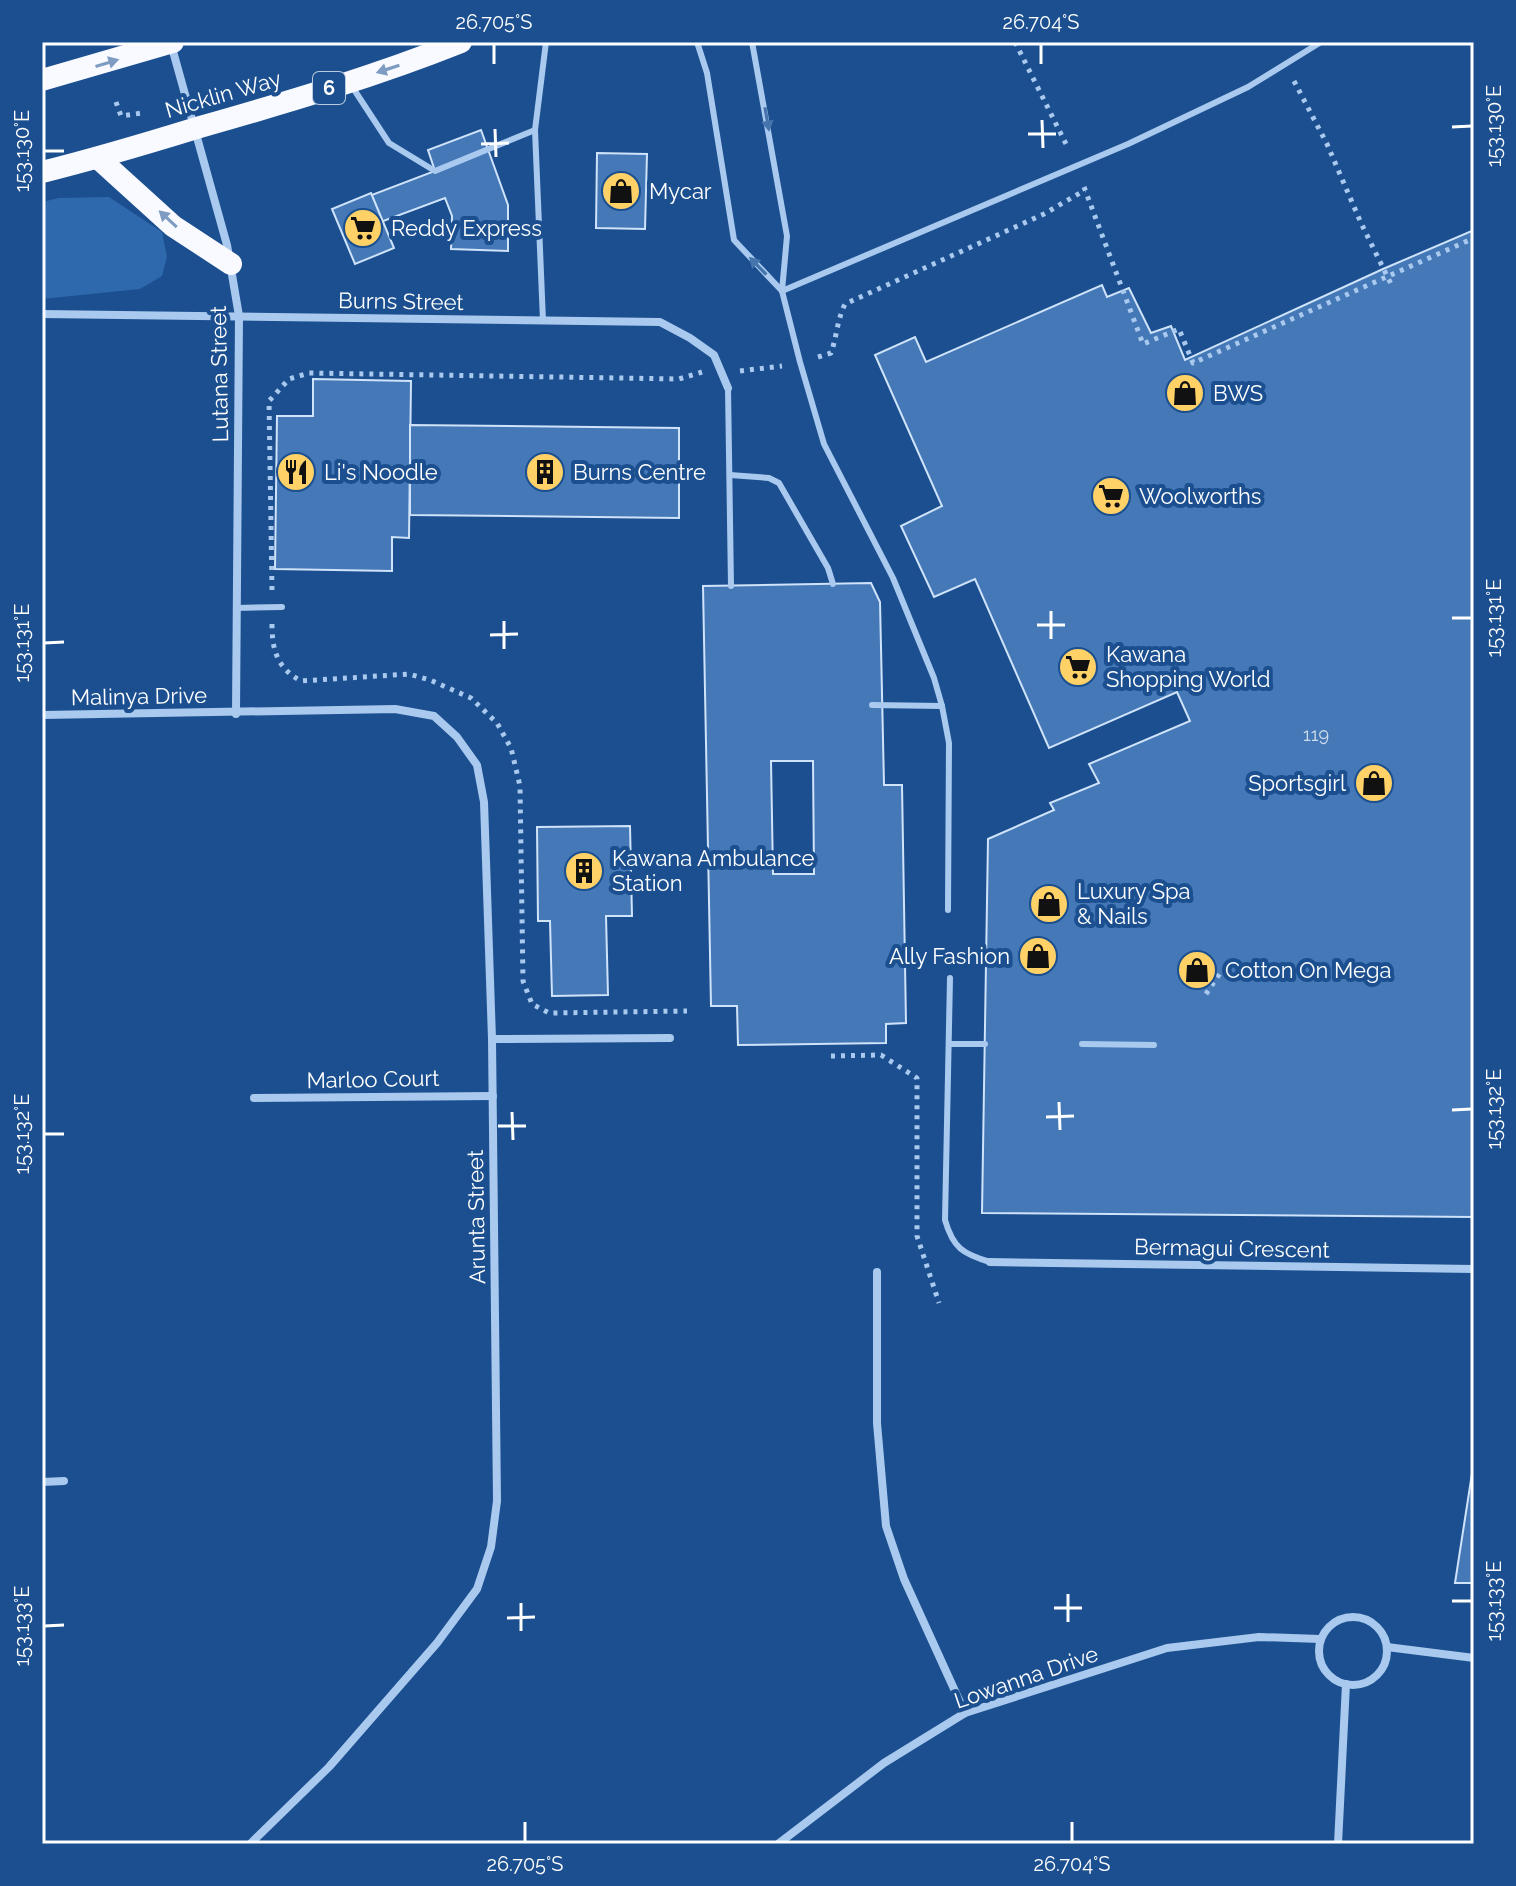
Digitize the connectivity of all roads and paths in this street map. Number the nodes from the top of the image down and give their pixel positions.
1 (172, 42) edge
2 (461, 42) edge
3 (546, 42) edge
4 (697, 42) edge
5 (752, 42) edge
6 (1015, 42) edge
7 (1321, 42) edge
8 (1285, 65) junction
9 (42, 80) edge
10 (349, 82) junction
11 (116, 102) dead end
12 (145, 120) dead end
13 (195, 129) junction
14 (535, 130) junction
15 (98, 158) junction
16 (1075, 165) junction
17 (42, 172) edge
18 (1085, 190) junction
19 (1474, 238) edge
20 (231, 264) junction
21 (1387, 277) junction
22 (1391, 284) dead end
23 (782, 291) junction
24 (42, 314) edge
25 (239, 316) junction
26 (543, 321) junction
27 (800, 362) junction
28 (721, 371) junction
29 (728, 388) joint
30 (730, 475) junction
31 (833, 584) dead end
32 (731, 586) dead end
33 (272, 607) junction
34 (282, 607) dead end
35 (236, 608) junction
36 (872, 705) dead end
37 (942, 706) junction
38 (236, 714) junction
39 (42, 715) edge
40 (948, 910) dead end
41 (1220, 973) dead end
42 (950, 978) dead end
43 (1206, 994) dead end
44 (687, 1011) dead end
45 (670, 1038) dead end
46 (492, 1039) junction
47 (949, 1044) junction
48 (985, 1044) dead end
49 (1082, 1044) dead end
50 (1154, 1045) dead end
51 (831, 1056) dead end
52 (493, 1096) junction
53 (254, 1098) dead end
54 (990, 1262) joint
55 (1474, 1269) edge
56 (877, 1272) dead end
57 (939, 1303) dead end
58 (64, 1481) dead end
59 (42, 1482) edge
60 (1320, 1639) junction
61 (1387, 1647) junction
62 (1474, 1658) edge
63 (1346, 1684) junction
64 (965, 1713) junction
65 (250, 1844) edge
66 (778, 1844) edge
67 (1338, 1844) edge

9 -> 1 highway
1 - 13 street, Lutana Street
2 -> 10 highway, Nicklin Way / 6
3 - 14 lane
23 -> 4 lane
5 -> 23 lane
6 - 16 path
7 - 8 lane
8 - 16 lane
8 - 21 path
10 - 13 highway, Nicklin Way / 6
10 - 14 lane
11 - 12 path
13 - 15 highway, Nicklin Way / 6
13 - 20 street, Lutana Street
14 - 26 lane
15 - 17 highway, Nicklin Way / 6
20 -> 15 highway
16 - 18 path
16 - 23 lane
18 - 21 path
18 - 27 path
19 - 21 path
20 - 25 street, Lutana Street
21 - 22 path
23 - 27 lane
24 - 25 street, Burns Street
25 - 26 street, Burns Street
25 - 35 street, Lutana Street
26 - 28 street, Burns Street
27 - 28 path
27 - 37 lane
28 - 29 street, Burns Street
28 - 33 path
29 - 30 lane
30 - 31 lane
30 - 32 lane
33 - 34 lane
33 - 35 lane
33 - 44 path
35 - 38 street, Lutana Street
36 - 37 lane
37 - 40 lane
38 - 39 street, Malinya Drive
38 - 46 street, Arunta Street
41 - 43 path
42 - 47 lane
45 - 46 street
46 - 52 street, Arunta Street
47 - 48 lane
47 - 54 lane
49 - 50 lane
51 - 57 path
52 - 53 street, Marloo Court
52 - 65 street, Arunta Street
54 - 55 street, Bermagui Crescent
56 - 64 street
58 - 59 street
60 - 61 street
60 - 63 street
60 - 64 street, Lowanna Drive
61 - 62 street
61 - 63 street
63 - 67 street
64 - 66 street, Lowanna Drive

